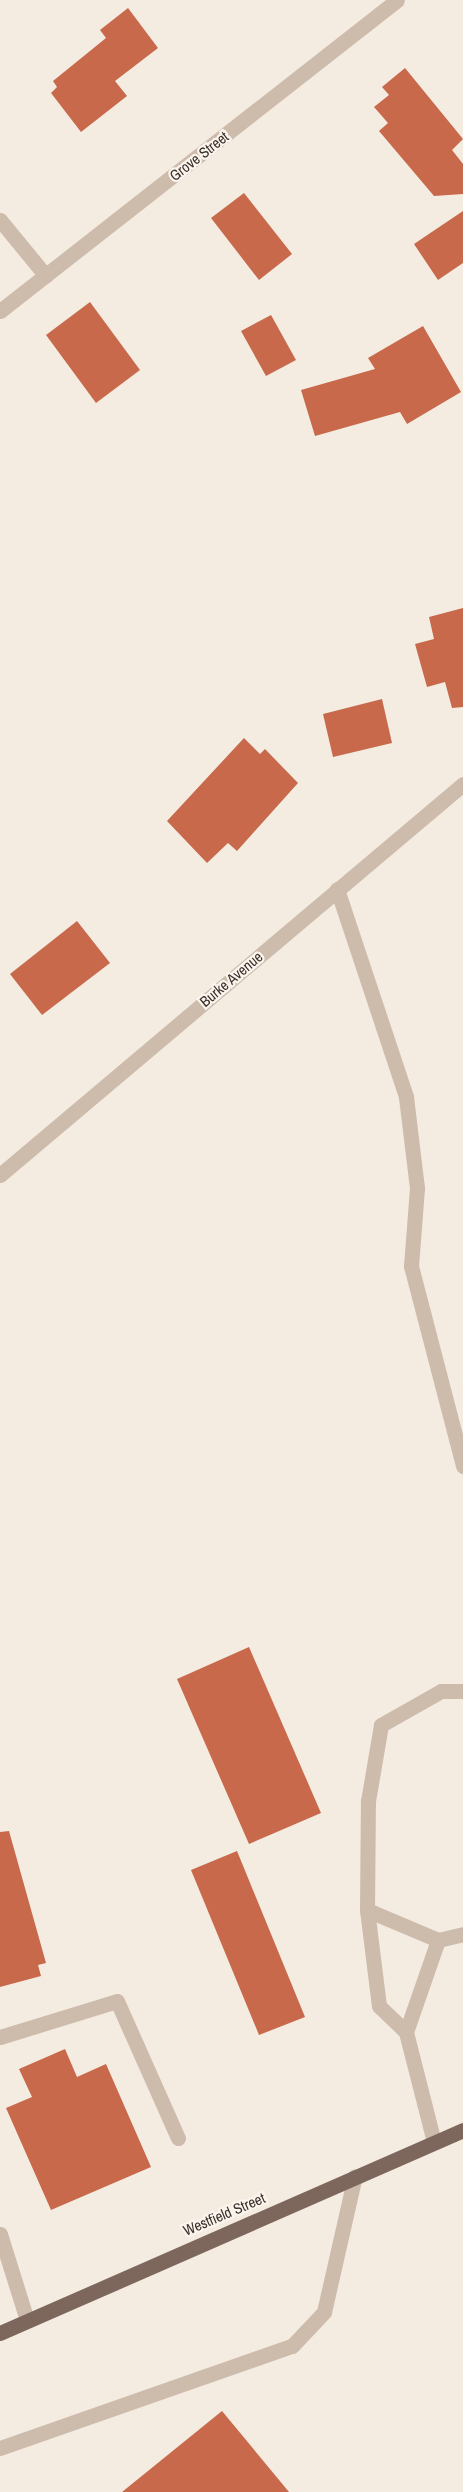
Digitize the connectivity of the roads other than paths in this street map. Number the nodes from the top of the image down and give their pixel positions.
1 (397, 0) edge
2 (0, 220) edge
3 (46, 276) junction
4 (0, 312) edge
5 (463, 784) edge
6 (337, 889) junction
7 (0, 1175) edge
8 (463, 1466) edge
9 (463, 1691) edge
10 (367, 1910) junction
11 (463, 1934) edge
12 (438, 1940) junction
13 (406, 2032) junction
14 (0, 2037) edge
15 (463, 2130) edge
16 (178, 2138) dead end
17 (434, 2142) junction
18 (356, 2176) junction
19 (0, 2234) edge
20 (27, 2320) junction
21 (0, 2333) edge
22 (0, 2448) edge

1 - 3 street, Grove Street
2 - 3 street
3 - 4 street, Grove Street
5 - 6 street, Burke Avenue
6 - 7 street, Burke Avenue
6 - 8 street
9 - 10 street
10 - 12 street
10 - 13 street
11 - 12 street
12 - 13 street
13 - 17 street
14 - 16 street
15 - 17 main road, Westfield Street
17 - 18 main road, Westfield Street
18 - 20 main road, Westfield Street
18 - 22 street
19 - 20 street
20 - 21 main road, Westfield Street

